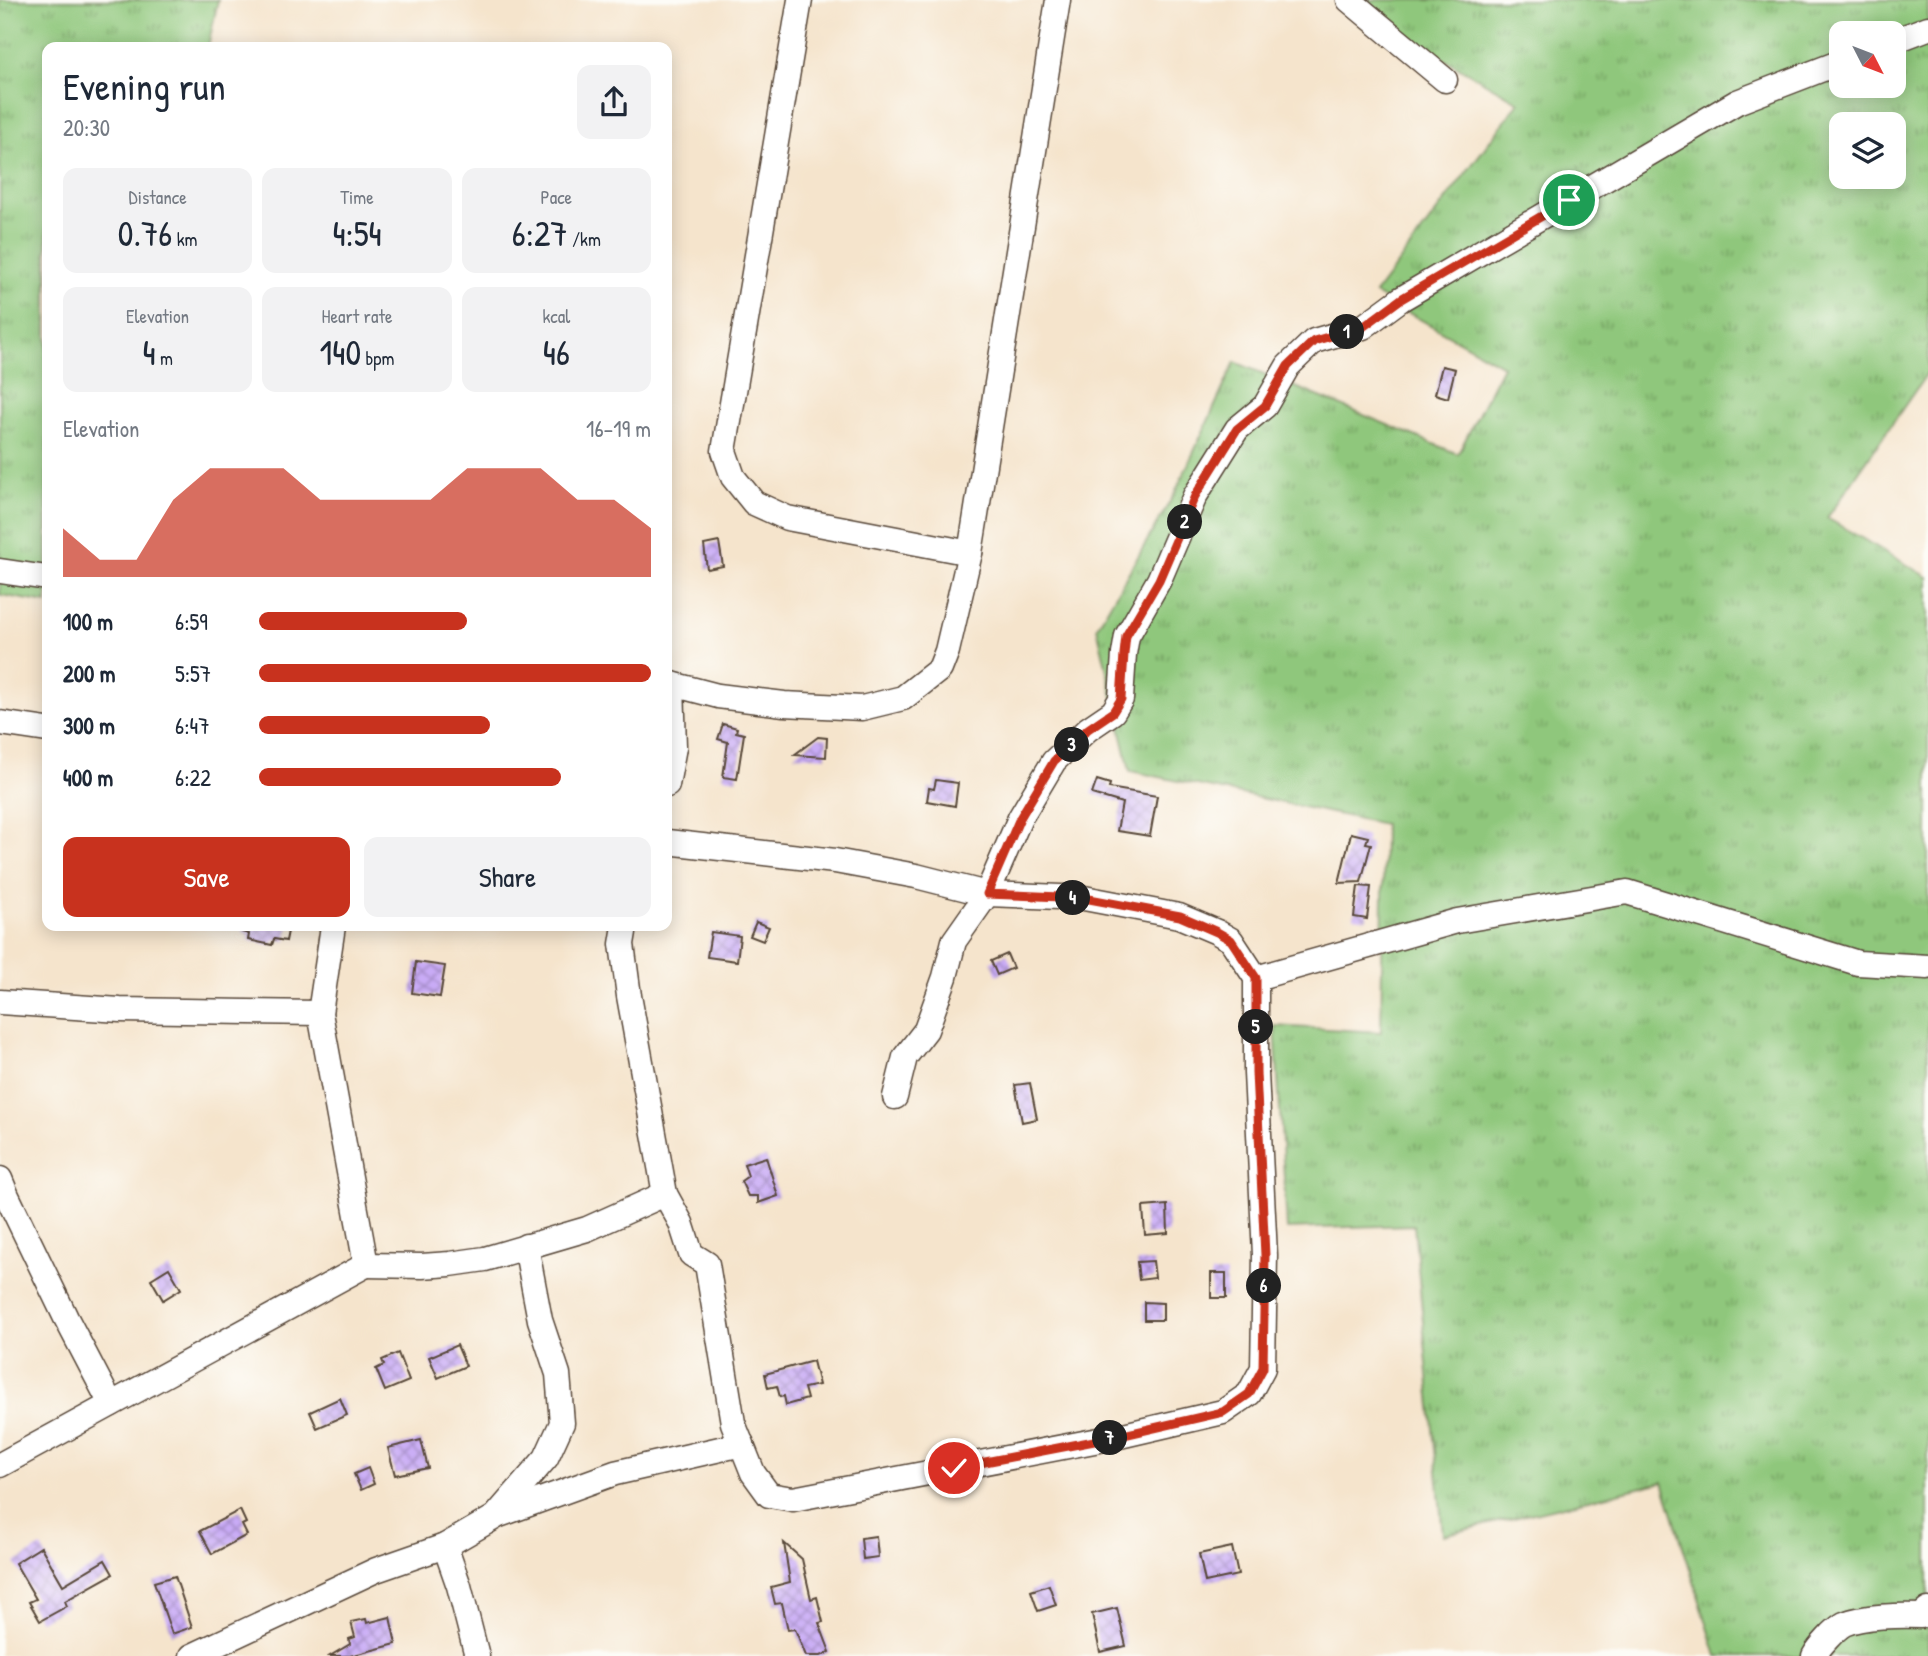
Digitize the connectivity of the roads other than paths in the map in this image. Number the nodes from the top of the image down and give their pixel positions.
1 (800, 0) edge
2 (1058, 0) edge
3 (1349, 0) edge
4 (1928, 28) edge
5 (1906, 36) edge
6 (1829, 67) edge
7 (1445, 80) dead end
8 (970, 553) junction
9 (0, 571) edge
10 (42, 577) edge
11 (672, 684) edge
12 (672, 721) edge
13 (0, 723) edge
14 (42, 729) edge
15 (672, 758) edge
16 (672, 843) edge
17 (987, 894) junction
18 (332, 931) edge
19 (624, 931) edge
20 (1928, 967) edge
21 (1256, 978) junction
22 (0, 1002) edge
23 (320, 1013) junction
24 (895, 1097) dead end
25 (0, 1179) edge
26 (665, 1194) junction
27 (526, 1246) junction
28 (366, 1265) junction
29 (111, 1404) junction
30 (742, 1444) junction
31 (0, 1465) edge
32 (495, 1517) junction
33 (445, 1546) junction
34 (1928, 1610) edge
35 (192, 1656) edge
36 (477, 1656) edge
37 (1814, 1656) edge

1 - 8 street
2 - 8 street
3 - 7 street
4 - 5 street
6 - 17 street
8 - 11 street
9 - 10 street
12 - 15 street
13 - 14 street
16 - 17 street
17 - 21 street
17 - 24 street
18 - 23 street
19 - 26 street
20 - 21 street
21 - 30 street
22 - 23 street
23 - 28 street
25 - 29 street
26 - 27 street
26 - 30 street
27 - 28 street
27 - 32 street
28 - 29 street
29 - 31 street
30 - 32 street
32 - 33 street
33 - 35 street
33 - 36 street
34 - 37 street

